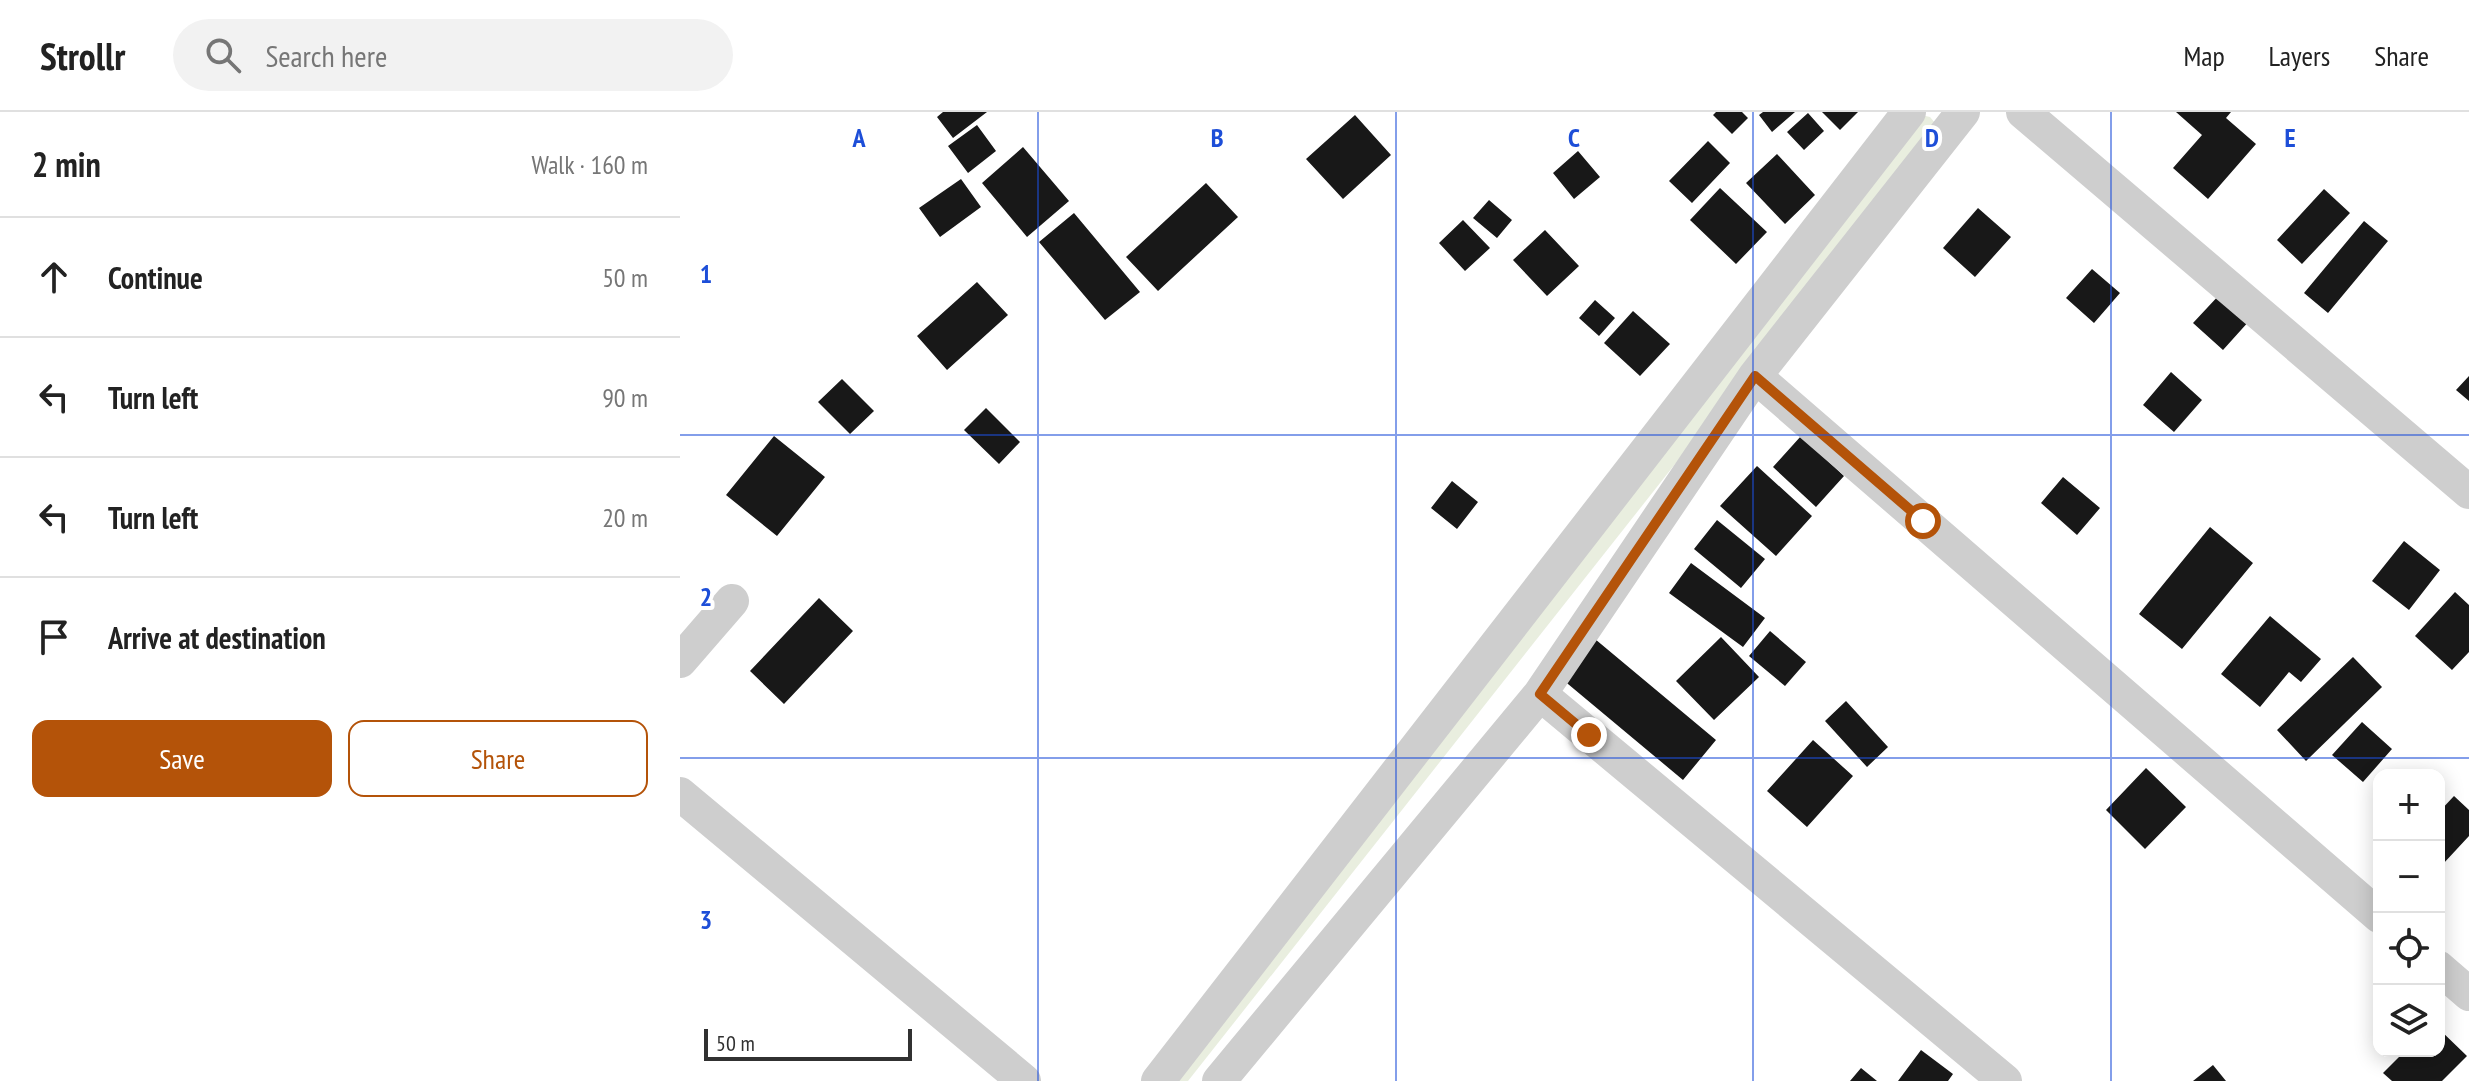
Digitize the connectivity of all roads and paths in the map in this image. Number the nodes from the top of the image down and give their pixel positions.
1 (1909, 112) edge
2 (1963, 112) edge
3 (2023, 112) edge
4 (1755, 376) junction
5 (2469, 492) edge
6 (732, 601) dead end
7 (680, 661) edge
8 (1540, 694) junction
9 (680, 794) edge
10 (2376, 913) edge
11 (2445, 973) edge
12 (2469, 994) edge
13 (1024, 1081) edge
14 (1158, 1081) edge
15 (1219, 1081) edge
16 (2005, 1081) edge

1 - 14 street
2 - 4 street
3 - 5 street
4 - 8 street
4 - 10 street
6 - 7 street
8 - 15 street
8 - 16 street
9 - 13 street
11 - 12 street

